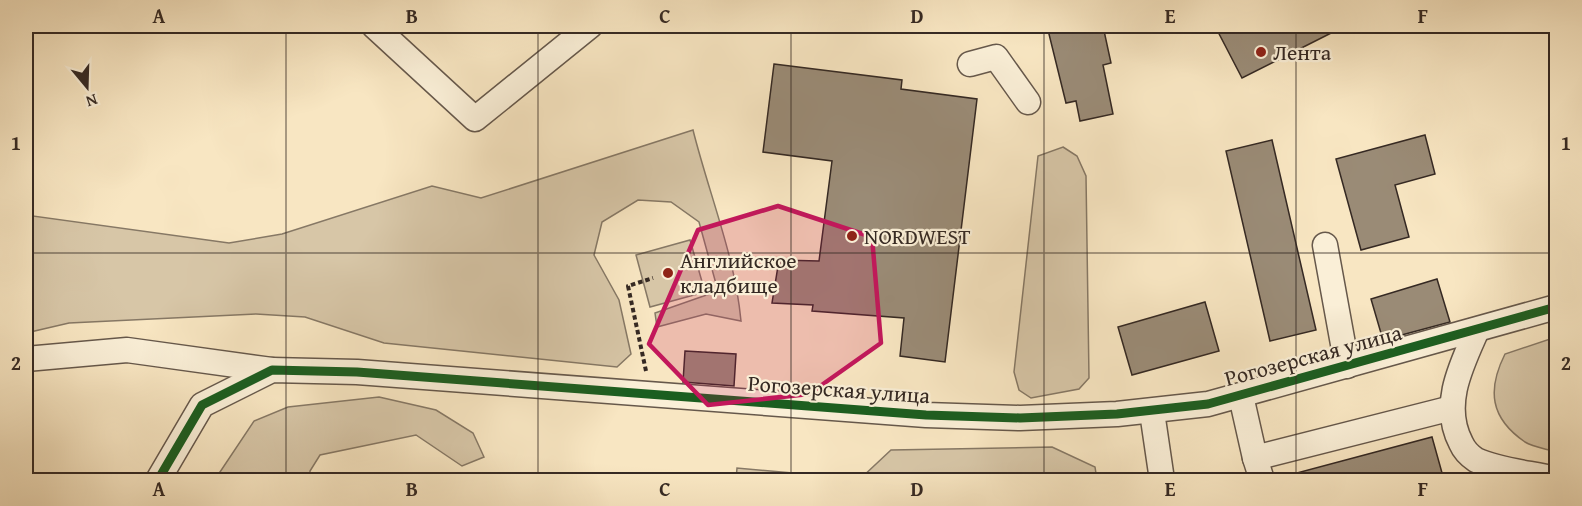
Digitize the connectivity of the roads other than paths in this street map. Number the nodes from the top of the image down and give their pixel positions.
1 (374, 26) edge
2 (590, 26) edge
3 (970, 64) dead end
4 (1028, 102) dead end
5 (1325, 245) dead end
6 (1557, 307) edge
7 (1477, 330) junction
8 (26, 360) edge
9 (1347, 366) junction
10 (272, 370) junction
11 (1241, 396) junction
12 (1452, 408) junction
13 (1152, 412) junction
14 (1255, 458) junction
15 (1509, 475) edge
16 (1557, 479) edge
17 (158, 480) edge
18 (1162, 480) edge
19 (1262, 480) edge

1 - 2 street
3 - 4 street
5 - 9 street
6 - 7 street, Рогозерская улица
7 - 9 street, Рогозерская улица
7 - 12 street
8 - 10 street
9 - 11 street, Рогозерская улица
10 - 13 street, Рогозерская улица
10 - 17 street, Рогозерская улица
11 - 13 street, Рогозерская улица
11 - 14 street
12 - 14 street
12 - 15 street
13 - 18 street
14 - 19 street
15 - 16 street

